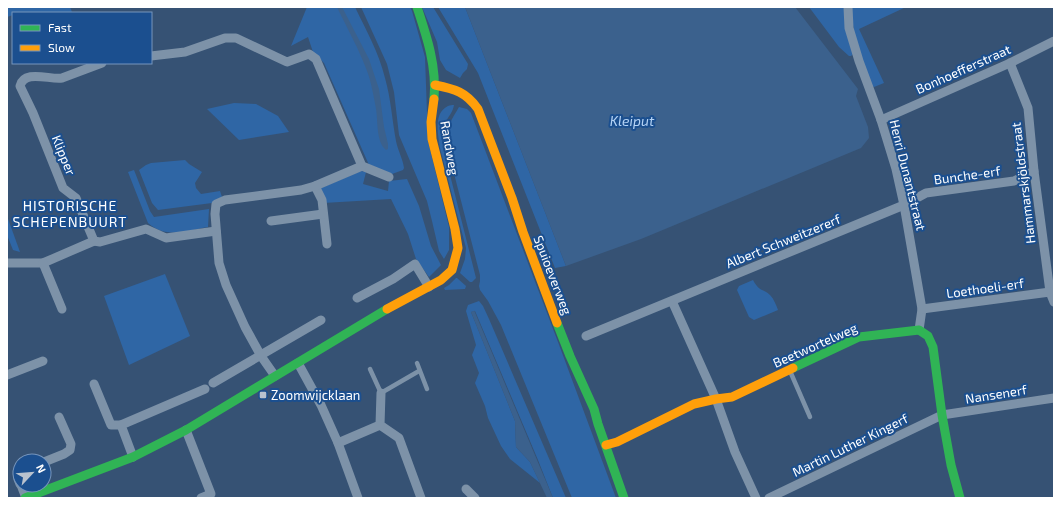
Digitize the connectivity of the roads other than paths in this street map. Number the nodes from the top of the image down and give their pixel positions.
1 (416, 7) edge
2 (848, 7) edge
3 (1054, 41) edge
4 (152, 56) edge
5 (1010, 63) junction
6 (99, 64) edge
7 (435, 85) junction
8 (882, 120) junction
9 (362, 166) junction
10 (1034, 171) junction
11 (389, 177) dead end
12 (315, 186) junction
13 (904, 205) junction
14 (324, 214) junction
15 (271, 221) dead end
16 (216, 231) junction
17 (94, 241) junction
18 (327, 244) dead end
19 (7, 263) edge
20 (43, 263) junction
21 (429, 287) junction
22 (1050, 292) junction
23 (357, 298) dead end
24 (672, 301) junction
25 (1054, 302) edge
26 (62, 309) dead end
27 (922, 309) junction
28 (321, 320) dead end
29 (919, 330) junction
30 (586, 336) dead end
31 (261, 356) junction
32 (43, 361) dead end
33 (417, 363) dead end
34 (298, 364) junction
35 (370, 369) dead end
36 (789, 370) junction
37 (420, 371) junction
38 (7, 375) edge
39 (275, 376) junction
40 (214, 383) dead end
41 (94, 384) dead end
42 (205, 389) dead end
43 (427, 389) dead end
44 (381, 393) junction
45 (1054, 398) edge
46 (716, 399) junction
47 (942, 415) junction
48 (60, 417) dead end
49 (810, 417) dead end
50 (121, 425) junction
51 (380, 425) junction
52 (186, 430) junction
53 (338, 443) junction
54 (606, 445) junction
55 (133, 457) junction
56 (52, 459) edge
57 (466, 489) dead end
58 (26, 498) edge
59 (201, 498) edge
60 (358, 498) edge
61 (421, 498) edge
62 (475, 498) edge
63 (624, 498) edge
64 (756, 498) edge
65 (769, 498) edge
66 (960, 498) edge

1 - 7 street, Randweg
2 - 8 street, Henri Dunantstraat
3 - 5 street, Bonhoefferstraat
4 - 9 street
5 - 8 street, Bonhoefferstraat
5 - 10 street, Hammarskjöldstraat
6 - 17 street, Klipper
7 - 21 street, Randweg
7 - 54 street, Spuioeverweg
8 - 13 street, Henri Dunantstraat
9 - 11 street
9 - 12 street
10 - 13 street, Bunche-erf
10 - 22 street, Hammarskjöldstraat
12 - 14 street
12 - 16 street
13 - 24 street, Albert Schweitzererf
13 - 27 street, Henri Dunantstraat
14 - 15 street
14 - 18 street
16 - 17 street
16 - 31 street
17 - 20 street
19 - 20 street
20 - 26 street
21 - 23 street
21 - 34 street
22 - 25 street, Hammarskjöldstraat
22 - 27 street, Loethoeli-erf
24 - 30 street, Albert Schweitzererf
24 - 46 street
27 - 29 street, Henri Dunantstraat
28 - 31 street
29 - 36 street, Beetwortelweg
29 - 47 street
31 - 39 street
31 - 40 street
32 - 38 street
33 - 37 lane
34 - 39 street
34 - 53 street
35 - 44 lane
36 - 46 street, Beetwortelweg
36 - 49 lane
37 - 43 lane
37 - 44 lane
39 - 52 street
41 - 50 street
42 - 50 street
44 - 51 street
45 - 47 street, Nansenerf
46 - 54 street, Beetwortelweg
46 - 64 street
47 - 65 street, Martin Luther Kingerf
47 - 66 street
48 - 56 street
50 - 55 street
51 - 53 street
51 - 61 street
52 - 55 street
52 - 59 street
53 - 60 street
54 - 63 street, Spuioeverweg
55 - 58 street
57 - 62 street

